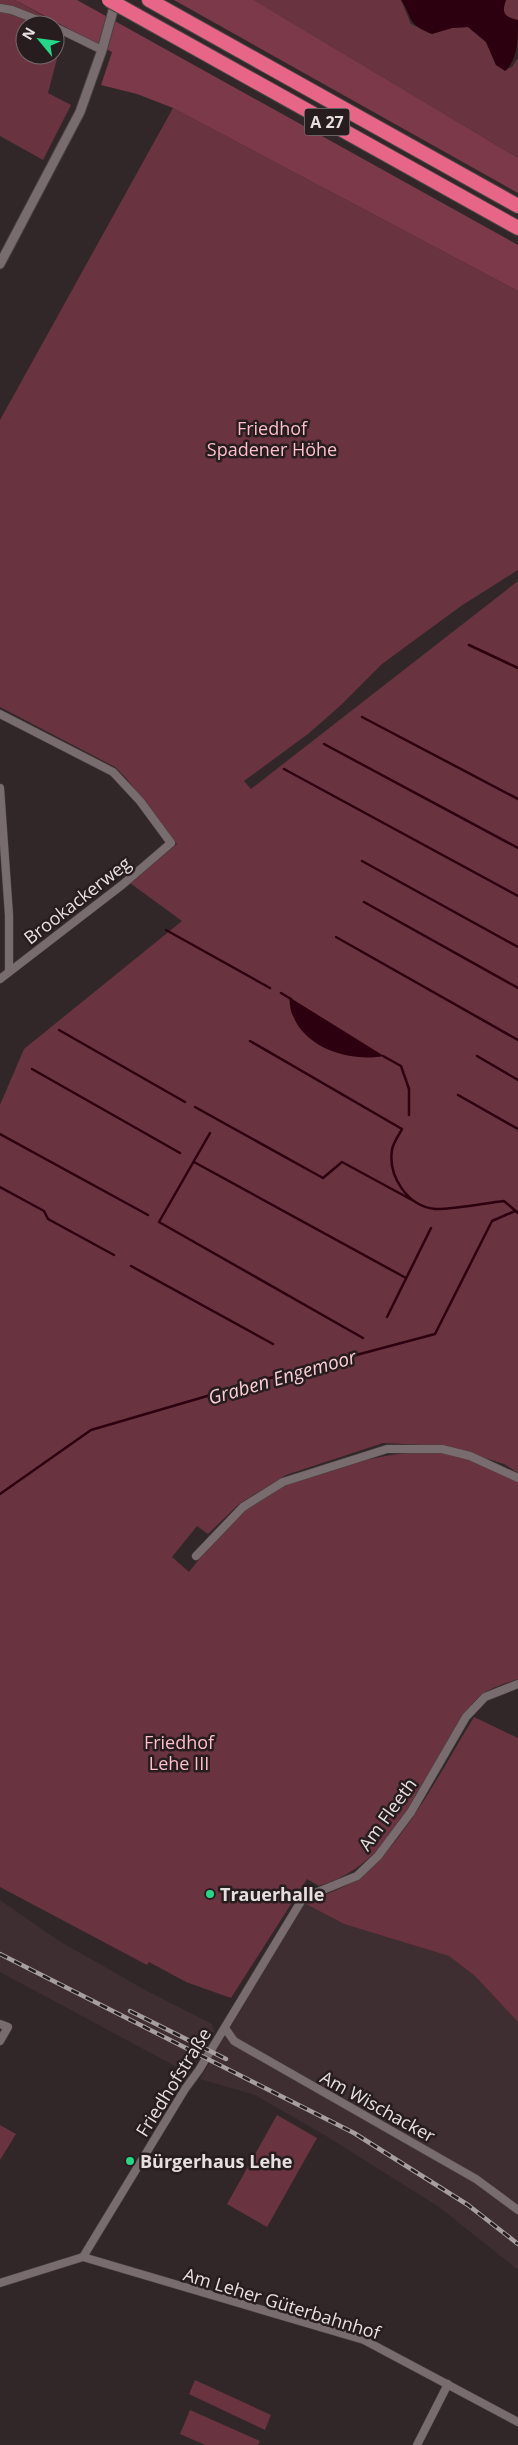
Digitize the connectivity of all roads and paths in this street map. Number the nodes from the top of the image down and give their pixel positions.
1 (109, 0) edge
2 (116, 0) edge
3 (150, 0) edge
4 (0, 8) edge
5 (25, 15) edge
6 (65, 32) edge
7 (102, 50) junction
8 (518, 206) edge
9 (518, 228) edge
10 (0, 264) edge
11 (0, 714) edge
12 (0, 788) edge
13 (0, 914) edge
14 (9, 915) junction
15 (9, 970) junction
16 (0, 979) edge
17 (518, 1478) edge
18 (196, 1556) dead end
19 (518, 1684) edge
20 (0, 2024) edge
21 (225, 2028) junction
22 (0, 2041) edge
23 (518, 2210) edge
24 (83, 2257) junction
25 (0, 2283) edge
26 (448, 2384) junction
27 (518, 2422) edge
28 (417, 2445) edge

1 - 9 highway, A 27, bridge
2 - 7 street
3 - 8 highway, A 27
4 - 5 street
6 - 7 street
7 - 10 street
11 - 15 street, Brookackerweg
12 - 14 street
13 - 14 street
14 - 15 street
15 - 16 street, Brookackerweg
17 - 18 street
19 - 21 street, Am Fleeth
20 - 22 street
21 - 23 street, Am Wischacker
21 - 24 street, Friedhofstraße
24 - 25 street
24 - 26 street, Am Leher Güterbahnhof
26 - 27 street, Am Leher Güterbahnhof
26 - 28 street

